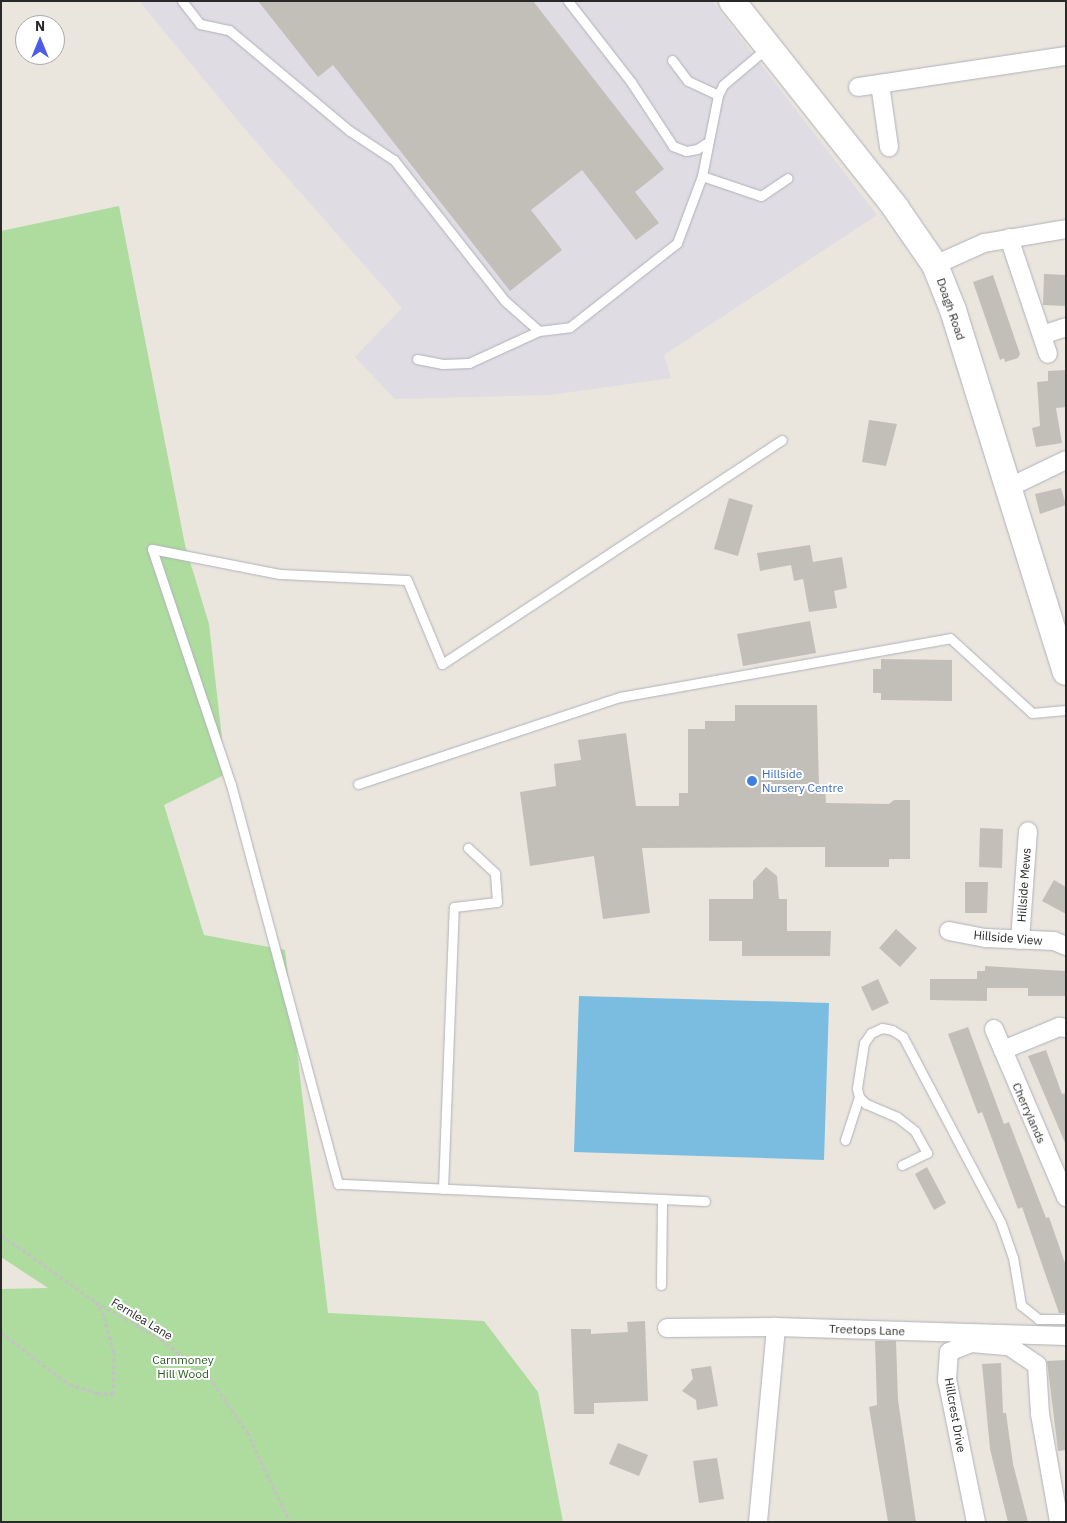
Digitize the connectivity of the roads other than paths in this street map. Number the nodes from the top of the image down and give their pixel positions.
1 (182, 1) edge
2 (568, 1) edge
3 (732, 1) edge
4 (768, 48) junction
5 (672, 60) dead end
6 (1065, 61) edge
7 (880, 84) junction
8 (858, 87) dead end
9 (718, 95) junction
10 (708, 142) junction
11 (889, 147) dead end
12 (702, 176) junction
13 (788, 178) dead end
14 (1066, 229) edge
15 (1008, 238) junction
16 (934, 264) junction
17 (1066, 327) edge
18 (538, 331) junction
19 (1042, 336) junction
20 (1048, 354) dead end
21 (416, 359) dead end
22 (782, 440) dead end
23 (1066, 460) edge
24 (1008, 488) junction
25 (1058, 629) edge
26 (1066, 672) edge
27 (1066, 710) edge
28 (358, 784) dead end
29 (1028, 831) dead end
30 (468, 848) dead end
31 (949, 931) dead end
32 (1020, 940) junction
33 (1066, 946) edge
34 (1066, 1028) edge
35 (994, 1029) dead end
36 (1003, 1050) junction
37 (859, 1097) junction
38 (845, 1140) dead end
39 (902, 1165) dead end
40 (443, 1189) junction
41 (1066, 1196) edge
42 (662, 1199) junction
43 (705, 1201) dead end
44 (661, 1285) dead end
45 (1066, 1319) edge
46 (776, 1327) junction
47 (667, 1328) dead end
48 (1066, 1336) edge
49 (758, 1522) edge
50 (976, 1522) edge
51 (1059, 1522) edge

1 - 18 lane
2 - 10 lane
3 - 4 main road, Doagh Road
4 - 9 lane
4 - 16 main road, Doagh Road
5 - 9 lane
6 - 7 street
7 - 8 street
7 - 11 street
9 - 10 lane
10 - 12 lane
12 - 13 lane
12 - 18 lane
14 - 15 street
15 - 16 street
15 - 19 street
16 - 24 main road, Doagh Road
17 - 19 street
18 - 21 lane
19 - 20 street
22 - 40 lane
23 - 24 street
24 - 25 main road, Doagh Road
25 - 26 main road, Doagh Road
27 - 28 lane
29 - 32 street, Hillside Mews
30 - 40 lane
31 - 32 street, Hillside View
32 - 33 street, Hillside View
34 - 36 street
35 - 36 street, Cherrylands
36 - 41 street, Cherrylands
37 - 38 lane
37 - 39 lane
37 - 45 lane
40 - 42 lane
42 - 43 lane
42 - 44 lane
46 - 47 street, Treetops Lane
46 - 48 street, Treetops Lane
46 - 49 street
50 - 51 street, Hillcrest Drive

